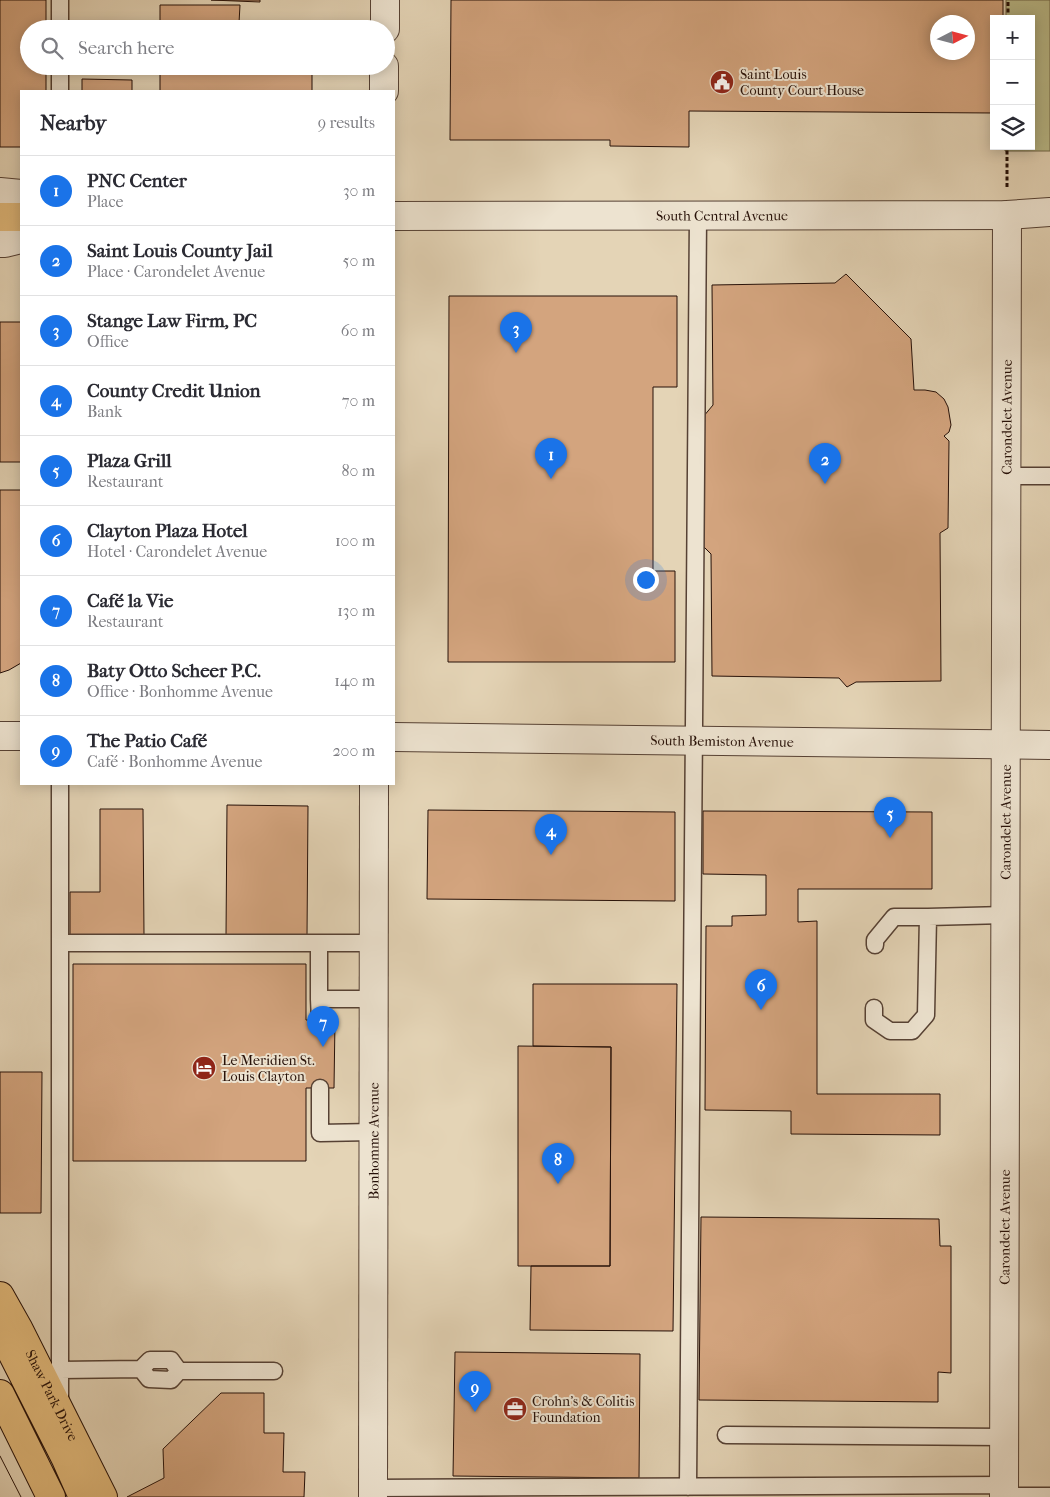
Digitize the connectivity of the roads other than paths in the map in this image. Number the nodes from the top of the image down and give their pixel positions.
1 (60, 0) edge
2 (385, 0) edge
3 (60, 20) edge
4 (384, 20) edge
5 (60, 75) edge
6 (384, 75) edge
7 (60, 90) edge
8 (384, 90) edge
9 (0, 192) edge
10 (20, 194) edge
11 (1050, 212) edge
12 (1007, 215) junction
13 (395, 216) edge
14 (698, 216) junction
15 (0, 217) edge
16 (20, 217) edge
17 (20, 238) edge
18 (0, 243) edge
19 (1006, 476) junction
20 (1050, 476) edge
21 (0, 736) edge
22 (20, 736) edge
23 (395, 738) edge
24 (693, 742) junction
25 (1050, 745) edge
26 (1006, 746) junction
27 (60, 785) edge
28 (374, 785) edge
29 (1005, 915) junction
30 (928, 916) junction
31 (60, 943) junction
32 (319, 943) junction
33 (373, 943) junction
34 (875, 945) dead end
35 (319, 999) junction
36 (373, 999) junction
37 (874, 1008) dead end
38 (320, 1020) dead end
39 (320, 1088) dead end
40 (373, 1132) junction
41 (0, 1296) edge
42 (0, 1329) edge
43 (60, 1370) junction
44 (274, 1371) dead end
45 (0, 1394) edge
46 (60, 1413) junction
47 (726, 1435) dead end
48 (1004, 1437) junction
49 (688, 1487) junction
50 (373, 1493) edge
51 (1004, 1493) edge
52 (1050, 1496) edge
53 (51, 1497) edge
54 (83, 1497) edge
55 (102, 1497) edge

1 - 3 lane
2 - 4 street
5 - 7 lane
6 - 8 street
9 - 10 street
11 - 12 street, South Central Avenue
12 - 14 street, South Central Avenue
12 - 19 street, Carondelet Avenue
13 - 14 street, South Central Avenue
14 - 24 lane
15 - 16 main road
17 - 18 street
19 - 20 lane
19 - 26 street, Carondelet Avenue
21 - 22 street
23 - 24 street, South Bemiston Avenue
24 - 26 street, South Bemiston Avenue
24 - 49 lane
25 - 26 street, South Bemiston Avenue
26 - 29 street, Carondelet Avenue
27 - 31 lane
28 - 33 street, Bonhomme Avenue
29 - 30 lane
29 - 48 street, Carondelet Avenue
30 - 34 lane
30 - 37 lane
31 - 32 lane
31 - 43 lane
32 - 33 lane
32 - 35 lane
33 - 36 street, Bonhomme Avenue
35 - 36 lane
35 - 38 lane
36 - 40 street, Bonhomme Avenue
39 - 40 lane
40 - 50 street, Bonhomme Avenue
41 - 46 main road, Shaw Park Drive
42 - 54 main road
43 - 44 lane
43 - 46 lane
45 - 53 main road
46 - 55 main road, Shaw Park Drive
47 - 48 lane
48 - 51 street, Carondelet Avenue
49 - 50 lane
49 - 51 lane
51 - 52 lane

